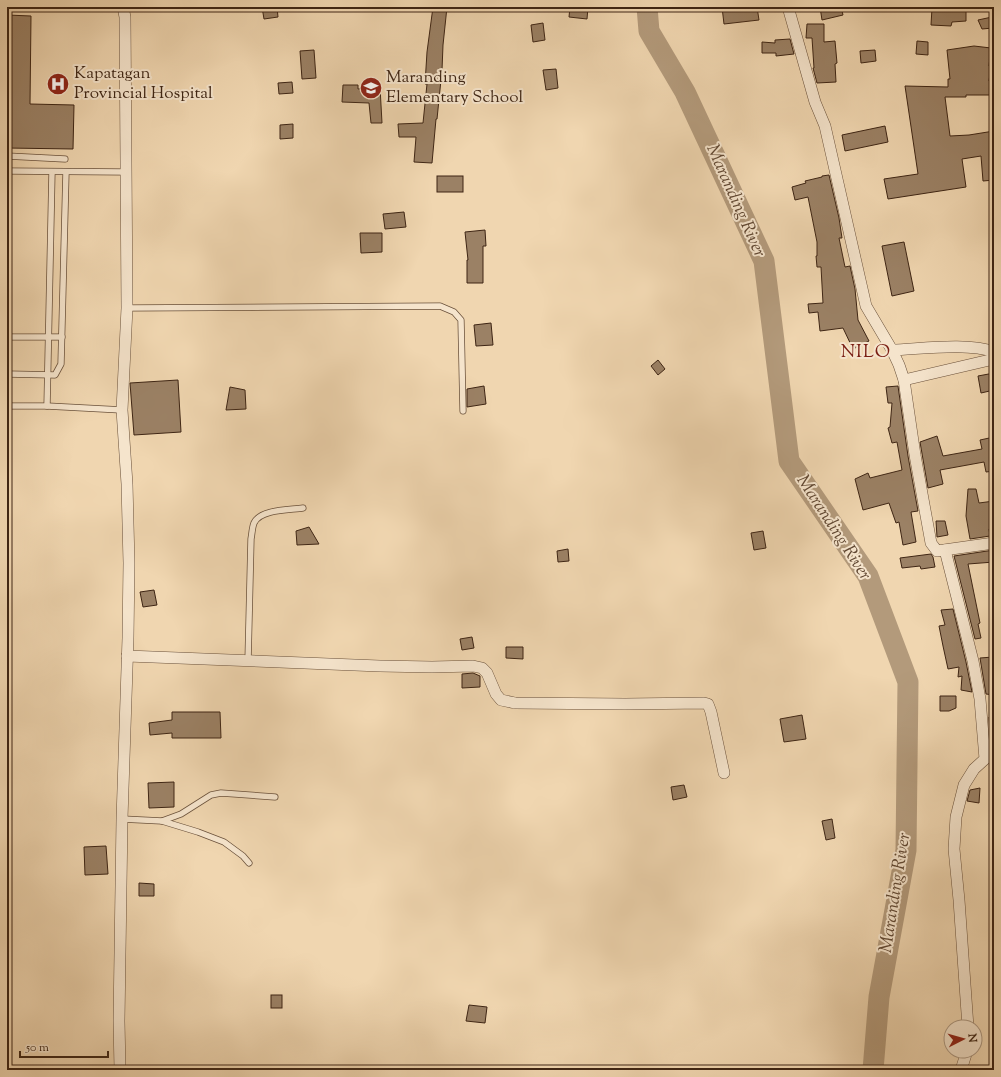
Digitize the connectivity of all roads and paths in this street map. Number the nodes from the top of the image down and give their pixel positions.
1 (788, 7) edge
2 (126, 10) edge
3 (7, 156) edge
4 (65, 159) dead end
5 (7, 171) edge
6 (52, 172) junction
7 (66, 172) junction
8 (126, 172) junction
9 (127, 308) junction
10 (7, 337) edge
11 (49, 337) junction
12 (62, 338) junction
13 (892, 350) junction
14 (994, 352) edge
15 (994, 359) edge
16 (7, 374) edge
17 (48, 375) junction
18 (904, 380) junction
19 (7, 406) edge
20 (47, 406) junction
21 (122, 410) junction
22 (463, 411) dead end
23 (303, 508) dead end
24 (994, 543) edge
25 (945, 550) junction
26 (127, 656) junction
27 (248, 661) junction
28 (990, 760) edge
29 (724, 773) dead end
30 (275, 797) dead end
31 (122, 819) junction
32 (162, 821) junction
33 (249, 863) dead end
34 (967, 1019) edge
35 (964, 1059) edge
36 (120, 1070) edge
37 (961, 1070) edge

1 - 13 street
2 - 8 street
3 - 4 lane
5 - 6 lane
6 - 7 lane
6 - 11 lane
7 - 8 lane
7 - 12 lane
8 - 9 street
9 - 21 street
9 - 22 lane
10 - 11 lane
11 - 12 lane
11 - 17 lane
12 - 17 lane
13 - 14 street
13 - 18 street
15 - 18 street
16 - 17 lane
17 - 20 lane
18 - 25 street
19 - 20 lane
20 - 21 lane
21 - 26 street
23 - 27 lane
24 - 25 street
25 - 28 street
26 - 27 street
26 - 31 street
27 - 29 street
28 - 34 street
30 - 32 lane
31 - 32 lane
31 - 36 street
32 - 33 lane
35 - 37 street

